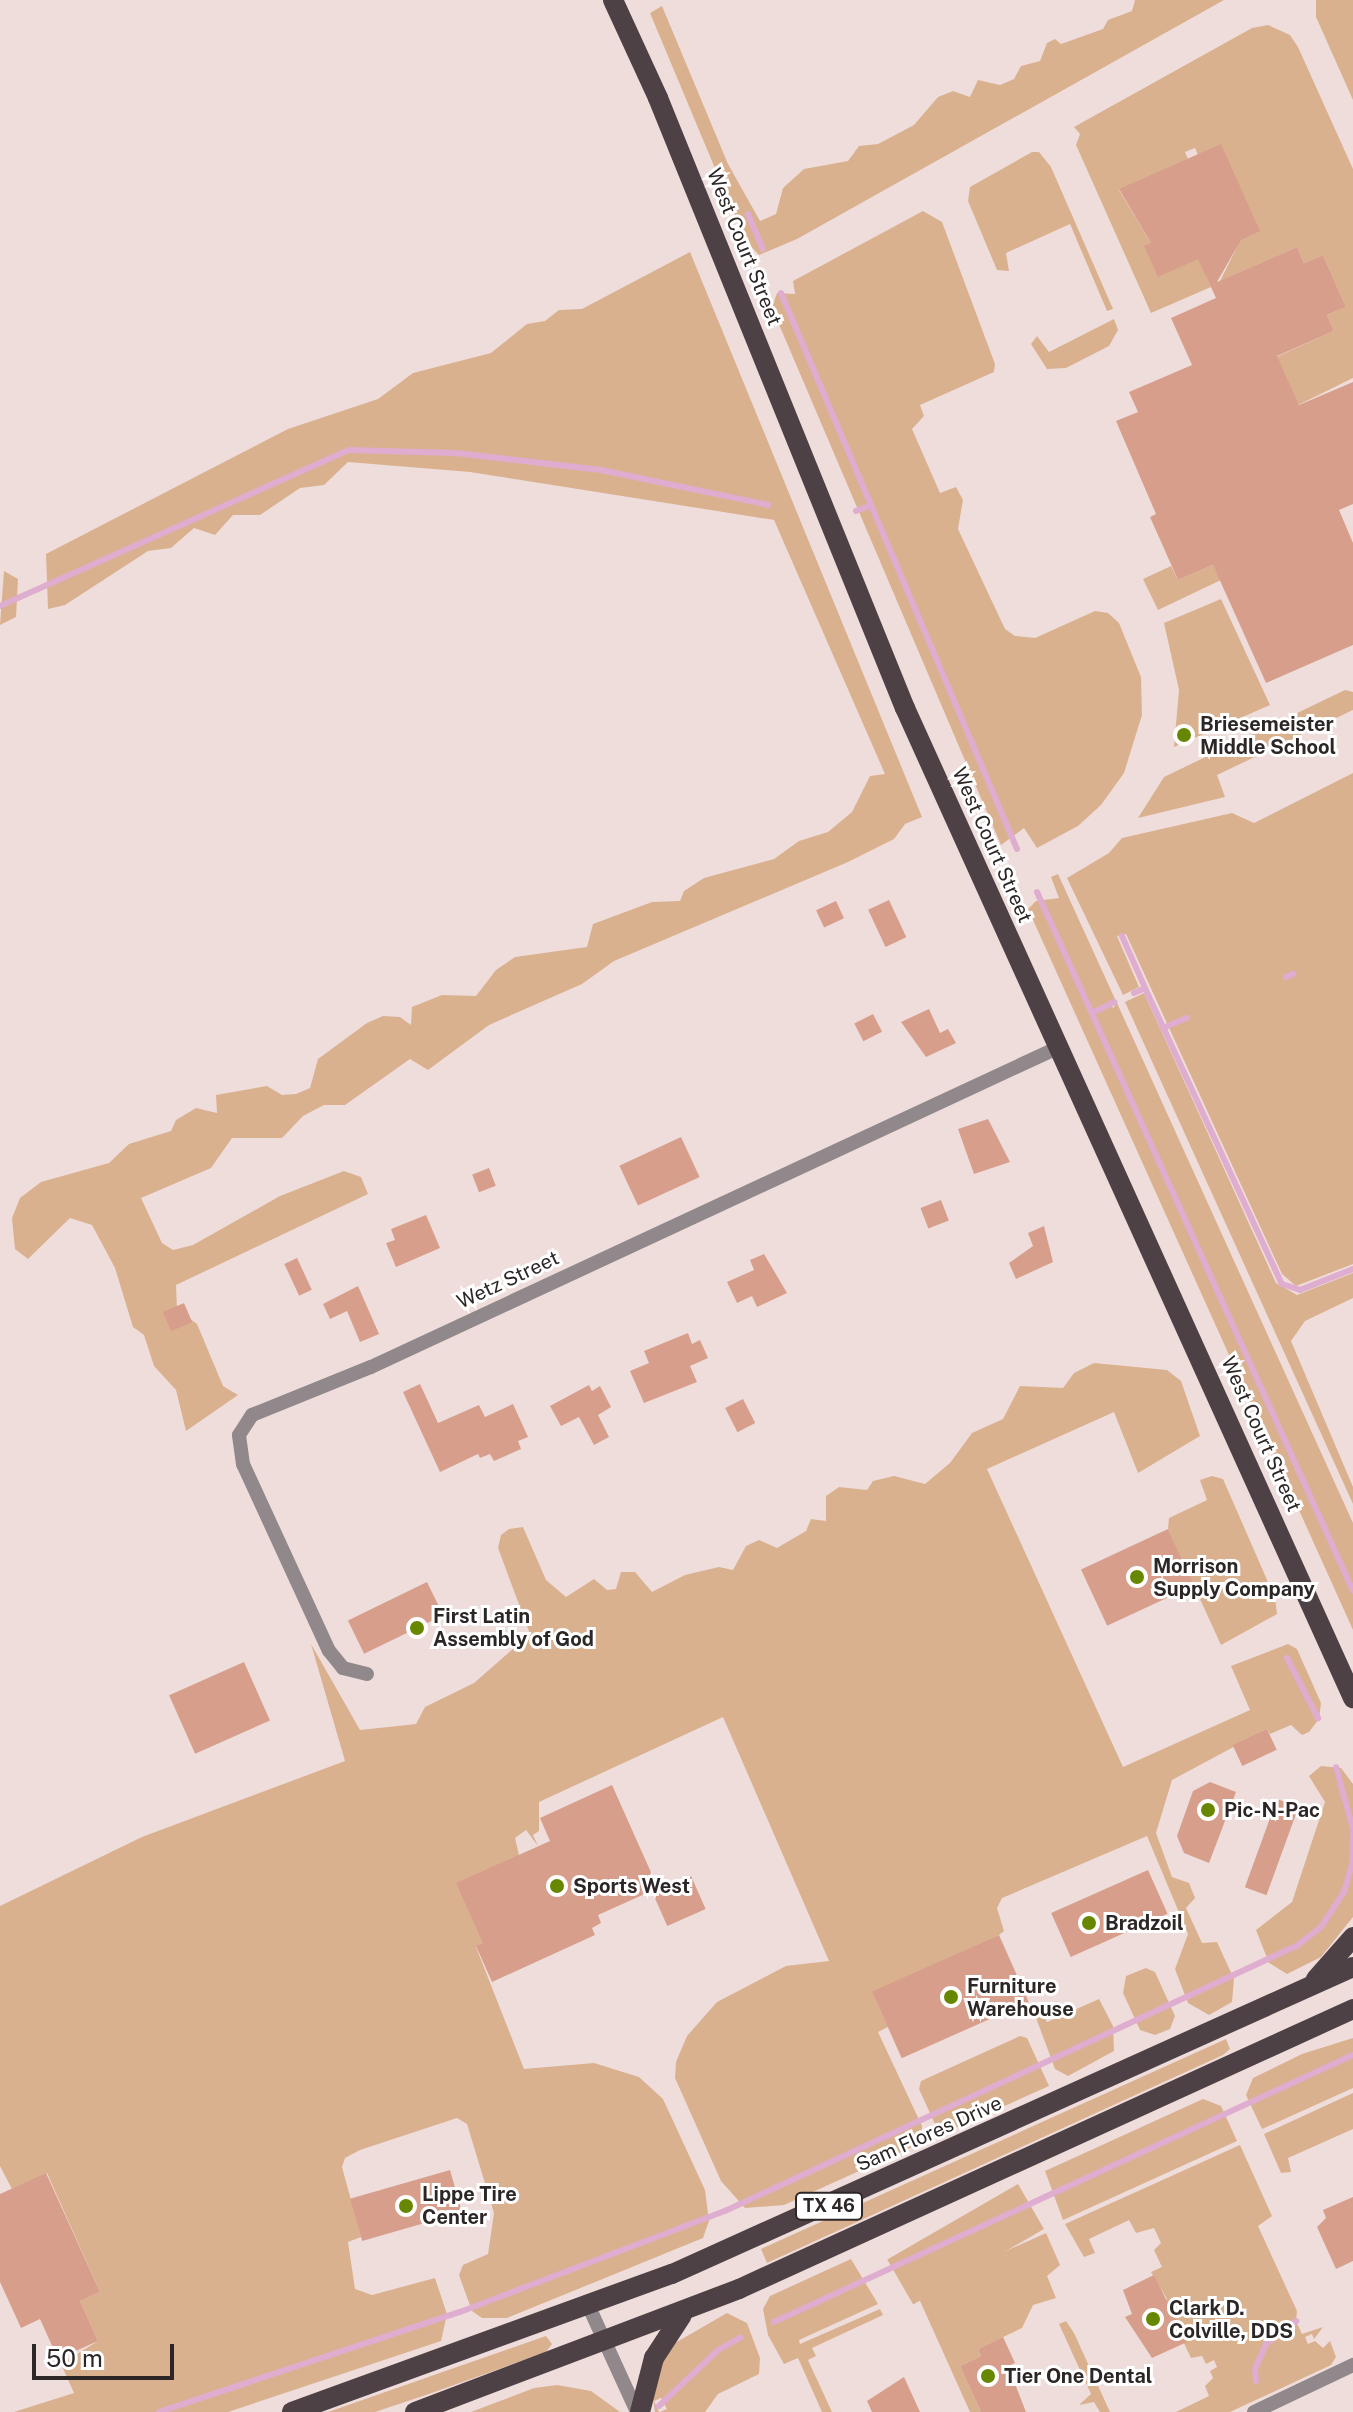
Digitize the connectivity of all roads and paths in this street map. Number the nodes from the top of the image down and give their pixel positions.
1 (613, 0) edge
2 (1057, 1048) junction
3 (367, 1674) dead end
4 (1353, 1698) edge
5 (1353, 1937) edge
6 (1353, 1967) edge
7 (1292, 1995) junction
8 (1353, 2009) edge
9 (1353, 2022) edge
10 (1309, 2029) junction
11 (589, 2307) junction
12 (685, 2311) junction
13 (606, 2343) junction
14 (1353, 2365) edge
15 (292, 2412) edge
16 (415, 2412) edge
17 (639, 2412) edge
18 (1254, 2412) edge

1 - 2 main road, West Court Street
2 - 3 street, Wetz Street
2 - 4 main road, West Court Street
5 - 7 main road
6 - 7 main road, Sam Flores Drive / TX 46
7 - 11 main road, Sam Flores Drive / TX 46
8 - 10 main road, TX 46
9 - 10 main road
10 - 12 main road, TX 46
11 - 13 street
11 - 15 main road, Sam Flores Drive / TX 46
12 - 13 main road, TX 46
12 - 17 main road
13 - 16 main road, TX 46
13 - 17 street
14 - 18 street

